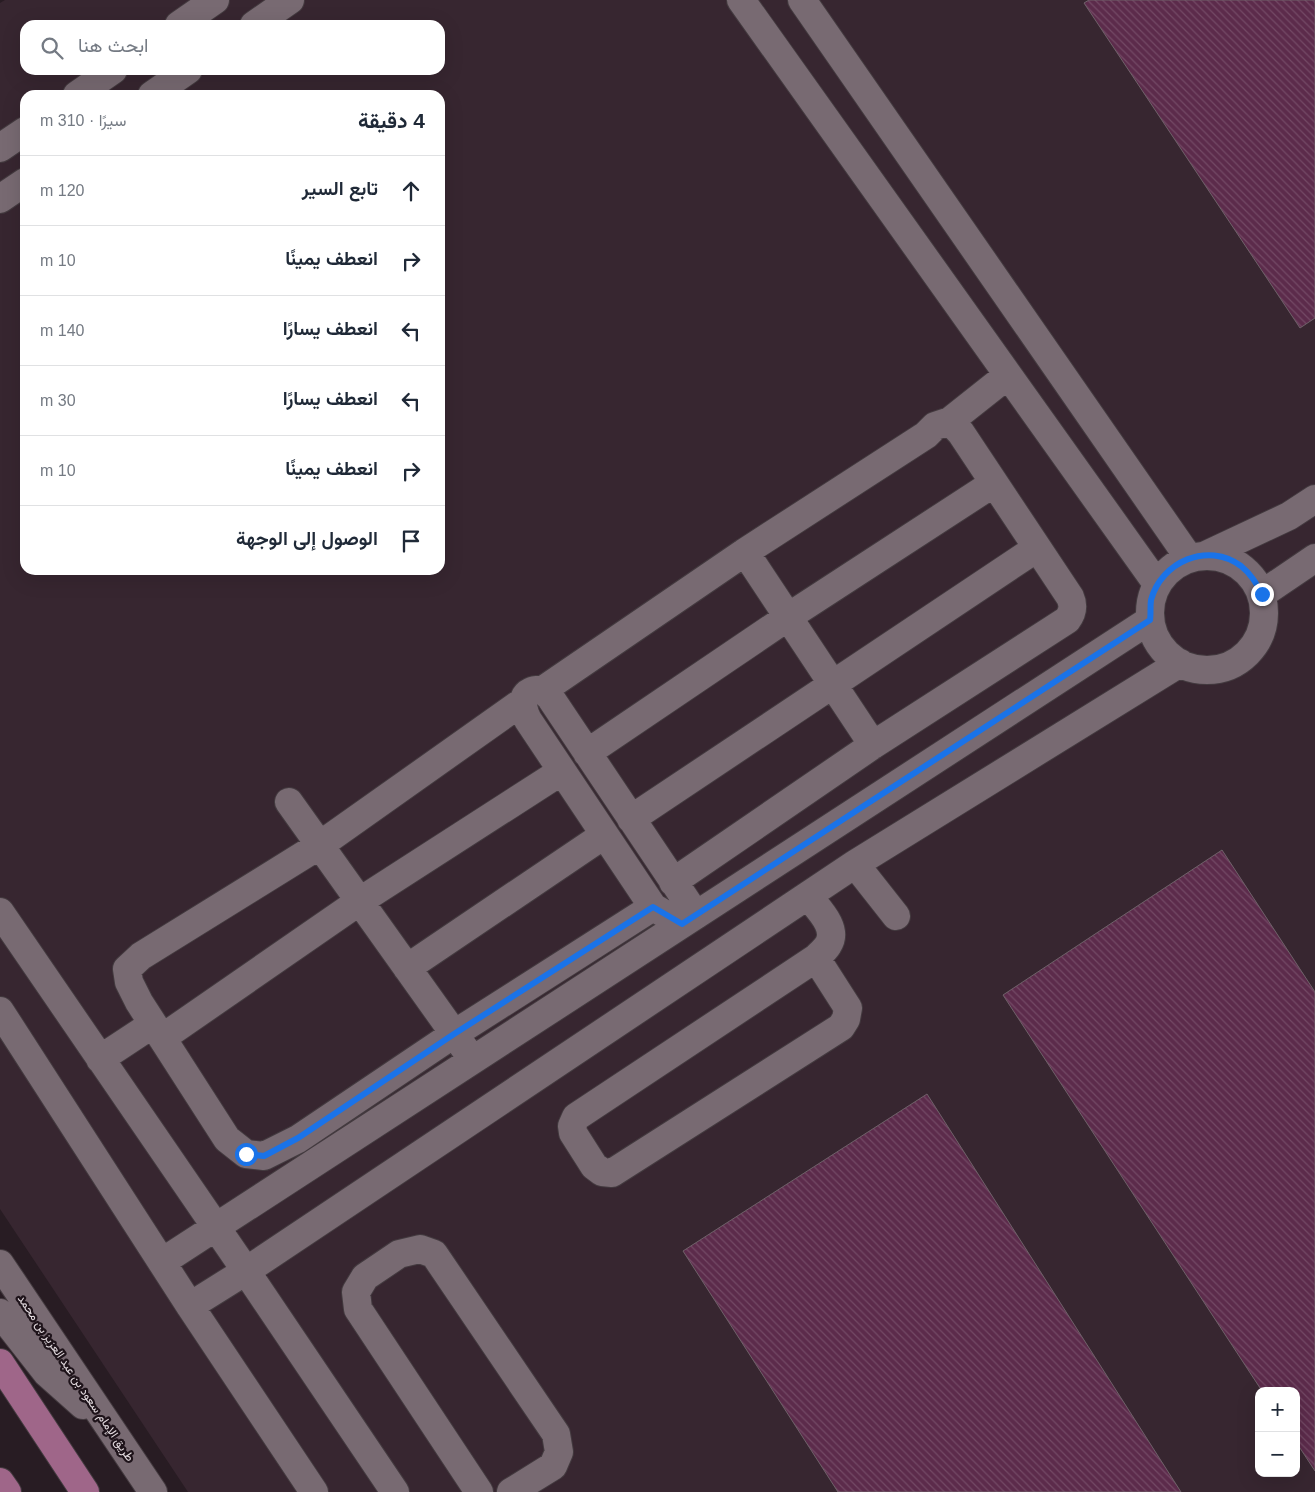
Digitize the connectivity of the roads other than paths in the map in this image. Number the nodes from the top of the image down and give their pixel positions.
1 (215, 0) edge
2 (290, 0) edge
3 (741, 0) edge
4 (802, 0) edge
5 (185, 20) edge
6 (261, 20) edge
7 (106, 75) edge
8 (181, 75) edge
9 (84, 90) edge
10 (159, 90) edge
11 (20, 134) edge
12 (0, 148) edge
13 (20, 185) edge
14 (0, 199) edge
15 (1008, 375) junction
16 (950, 421) junction
17 (994, 483) junction
18 (1315, 499) edge
19 (1037, 548) junction
20 (745, 552) junction
21 (1198, 556) junction
22 (1315, 558) edge
23 (1157, 584) junction
24 (1262, 594) junction
25 (788, 617) junction
26 (1150, 620) junction
27 (1180, 664) junction
28 (833, 684) junction
29 (533, 696) junction
30 (873, 745) junction
31 (587, 753) junction
32 (562, 771) junction
33 (289, 802) dead end
34 (632, 819) junction
35 (604, 835) junction
36 (320, 845) junction
37 (855, 864) junction
38 (673, 882) junction
39 (808, 896) junction
40 (360, 901) junction
41 (653, 907) junction
42 (0, 912) edge
43 (896, 916) dead end
44 (689, 920) junction
45 (816, 958) junction
46 (407, 968) junction
47 (0, 1011) edge
48 (158, 1031) junction
49 (454, 1034) junction
50 (100, 1059) junction
51 (473, 1060) junction
52 (216, 1227) junction
53 (162, 1262) junction
54 (0, 1264) edge
55 (246, 1271) junction
56 (190, 1306) junction
57 (0, 1313) edge
58 (0, 1363) edge
59 (109, 1427) junction
60 (0, 1482) edge
61 (7, 1492) edge
62 (85, 1492) edge
63 (152, 1492) edge
64 (314, 1492) edge
65 (395, 1492) edge
66 (479, 1492) edge
67 (511, 1492) edge

1 - 5 street
2 - 6 street
3 - 15 street
4 - 21 street
7 - 9 street
8 - 10 street
11 - 12 street
13 - 14 street
15 - 16 street
15 - 23 street
16 - 17 street
16 - 20 street
17 - 19 street
17 - 25 street
18 - 21 street
19 - 28 street
19 - 30 street
20 - 25 street
20 - 29 street
21 - 23 street
21 - 24 street
22 - 24 street
23 - 26 street
24 - 27 street
25 - 28 street
25 - 31 street
26 - 27 street
26 - 44 street
27 - 37 street
28 - 30 street
28 - 34 street
29 - 31 street
29 - 32 street
29 - 36 street
30 - 38 street
31 - 34 street
32 - 35 street
32 - 40 street
33 - 36 street
34 - 38 street
35 - 41 street
35 - 46 street
36 - 40 street
36 - 48 street
37 - 39 street
37 - 43 street
38 - 44 street
39 - 45 street
39 - 55 street
40 - 46 street
40 - 48 street
41 - 44 street
41 - 49 street
42 - 50 street
44 - 51 street
45 - 45 street
46 - 49 street
47 - 53 street
48 - 49 street
48 - 50 street
49 - 51 street
50 - 52 street
51 - 52 street
52 - 53 street
52 - 55 street
53 - 56 street
54 - 59 street, طريق الإمام سعود بن عبد العزيز بن محمد
55 - 56 street
55 - 65 street
56 - 64 street
57 - 59 street
58 - 62 main road
59 - 63 street, طريق الإمام سعود بن عبد العزيز بن محمد
60 - 61 main road
66 - 67 street

